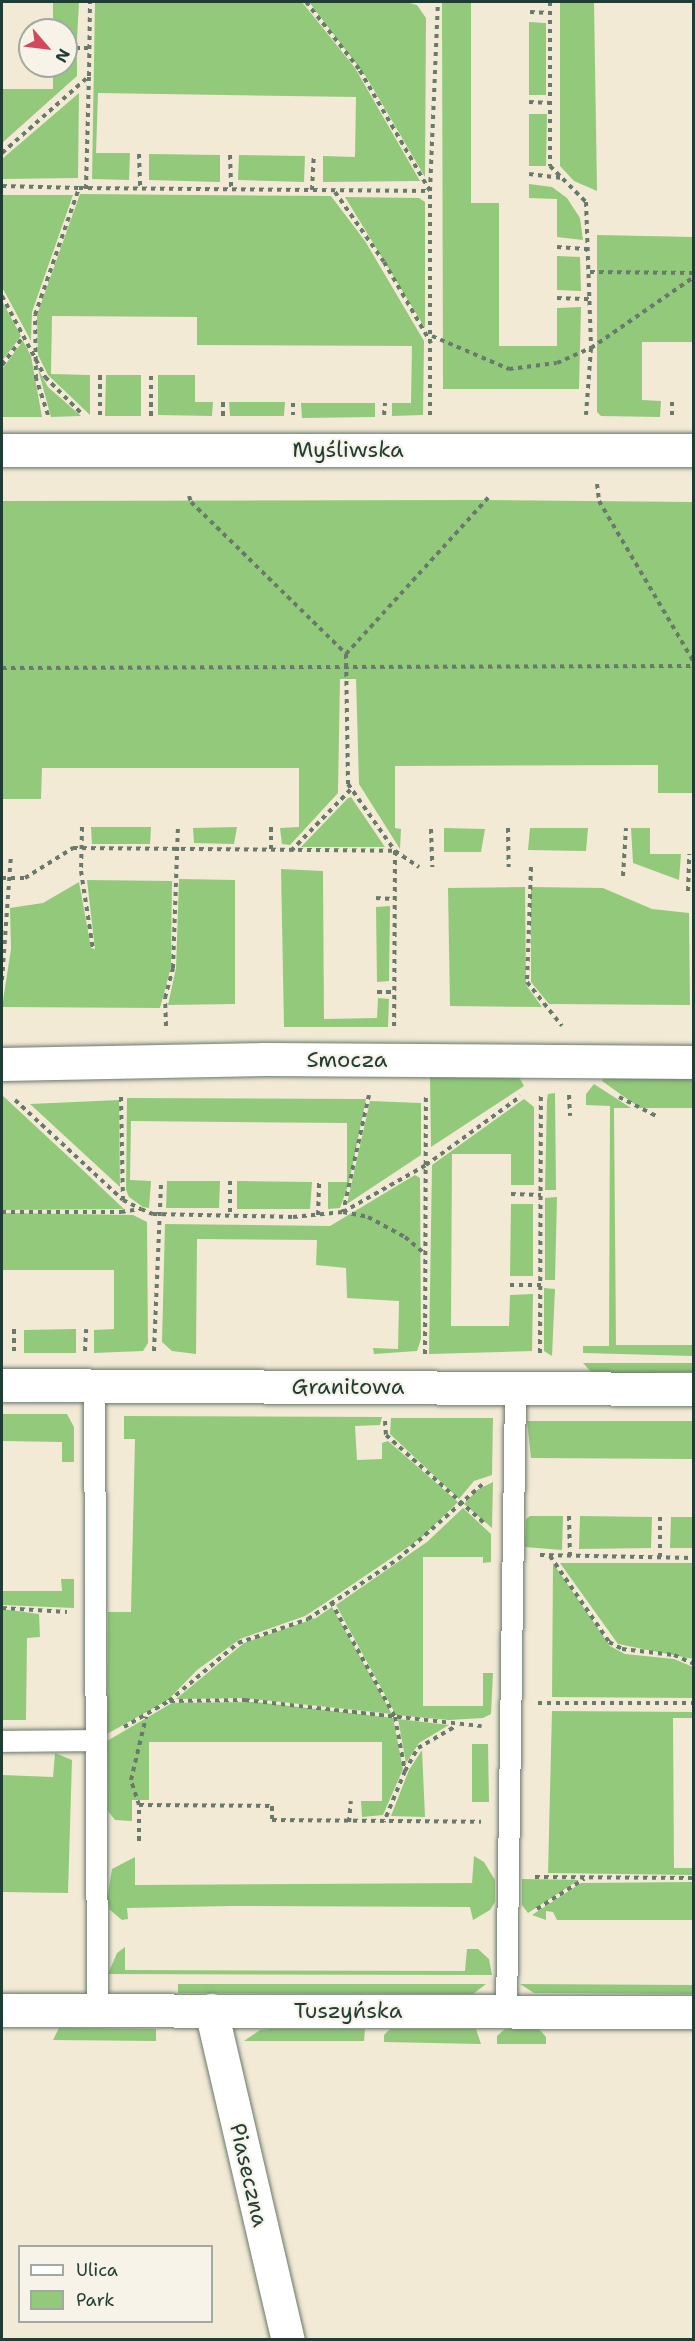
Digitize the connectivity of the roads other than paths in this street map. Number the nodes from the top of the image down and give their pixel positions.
1 (2, 450) edge
2 (693, 450) edge
3 (693, 1062) edge
4 (5, 1079) edge
5 (8, 1371) edge
6 (90, 1372) junction
7 (515, 1388) junction
8 (693, 1389) edge
9 (93, 1740) junction
10 (2, 1741) edge
11 (2, 2010) edge
12 (97, 2010) junction
13 (211, 2010) junction
14 (506, 2011) junction
15 (693, 2012) edge
16 (288, 2340) edge

1 - 2 street, Myśliwska
3 - 4 street, Smocza
5 - 6 street, Granitowa
6 - 7 street, Granitowa
6 - 9 lane
7 - 8 street, Granitowa
7 - 14 lane
9 - 10 lane
9 - 12 lane
11 - 12 street, Tuszyńska
12 - 13 street, Tuszyńska
13 - 14 street, Tuszyńska
13 - 16 street, Piaseczna
14 - 15 street, Tuszyńska

